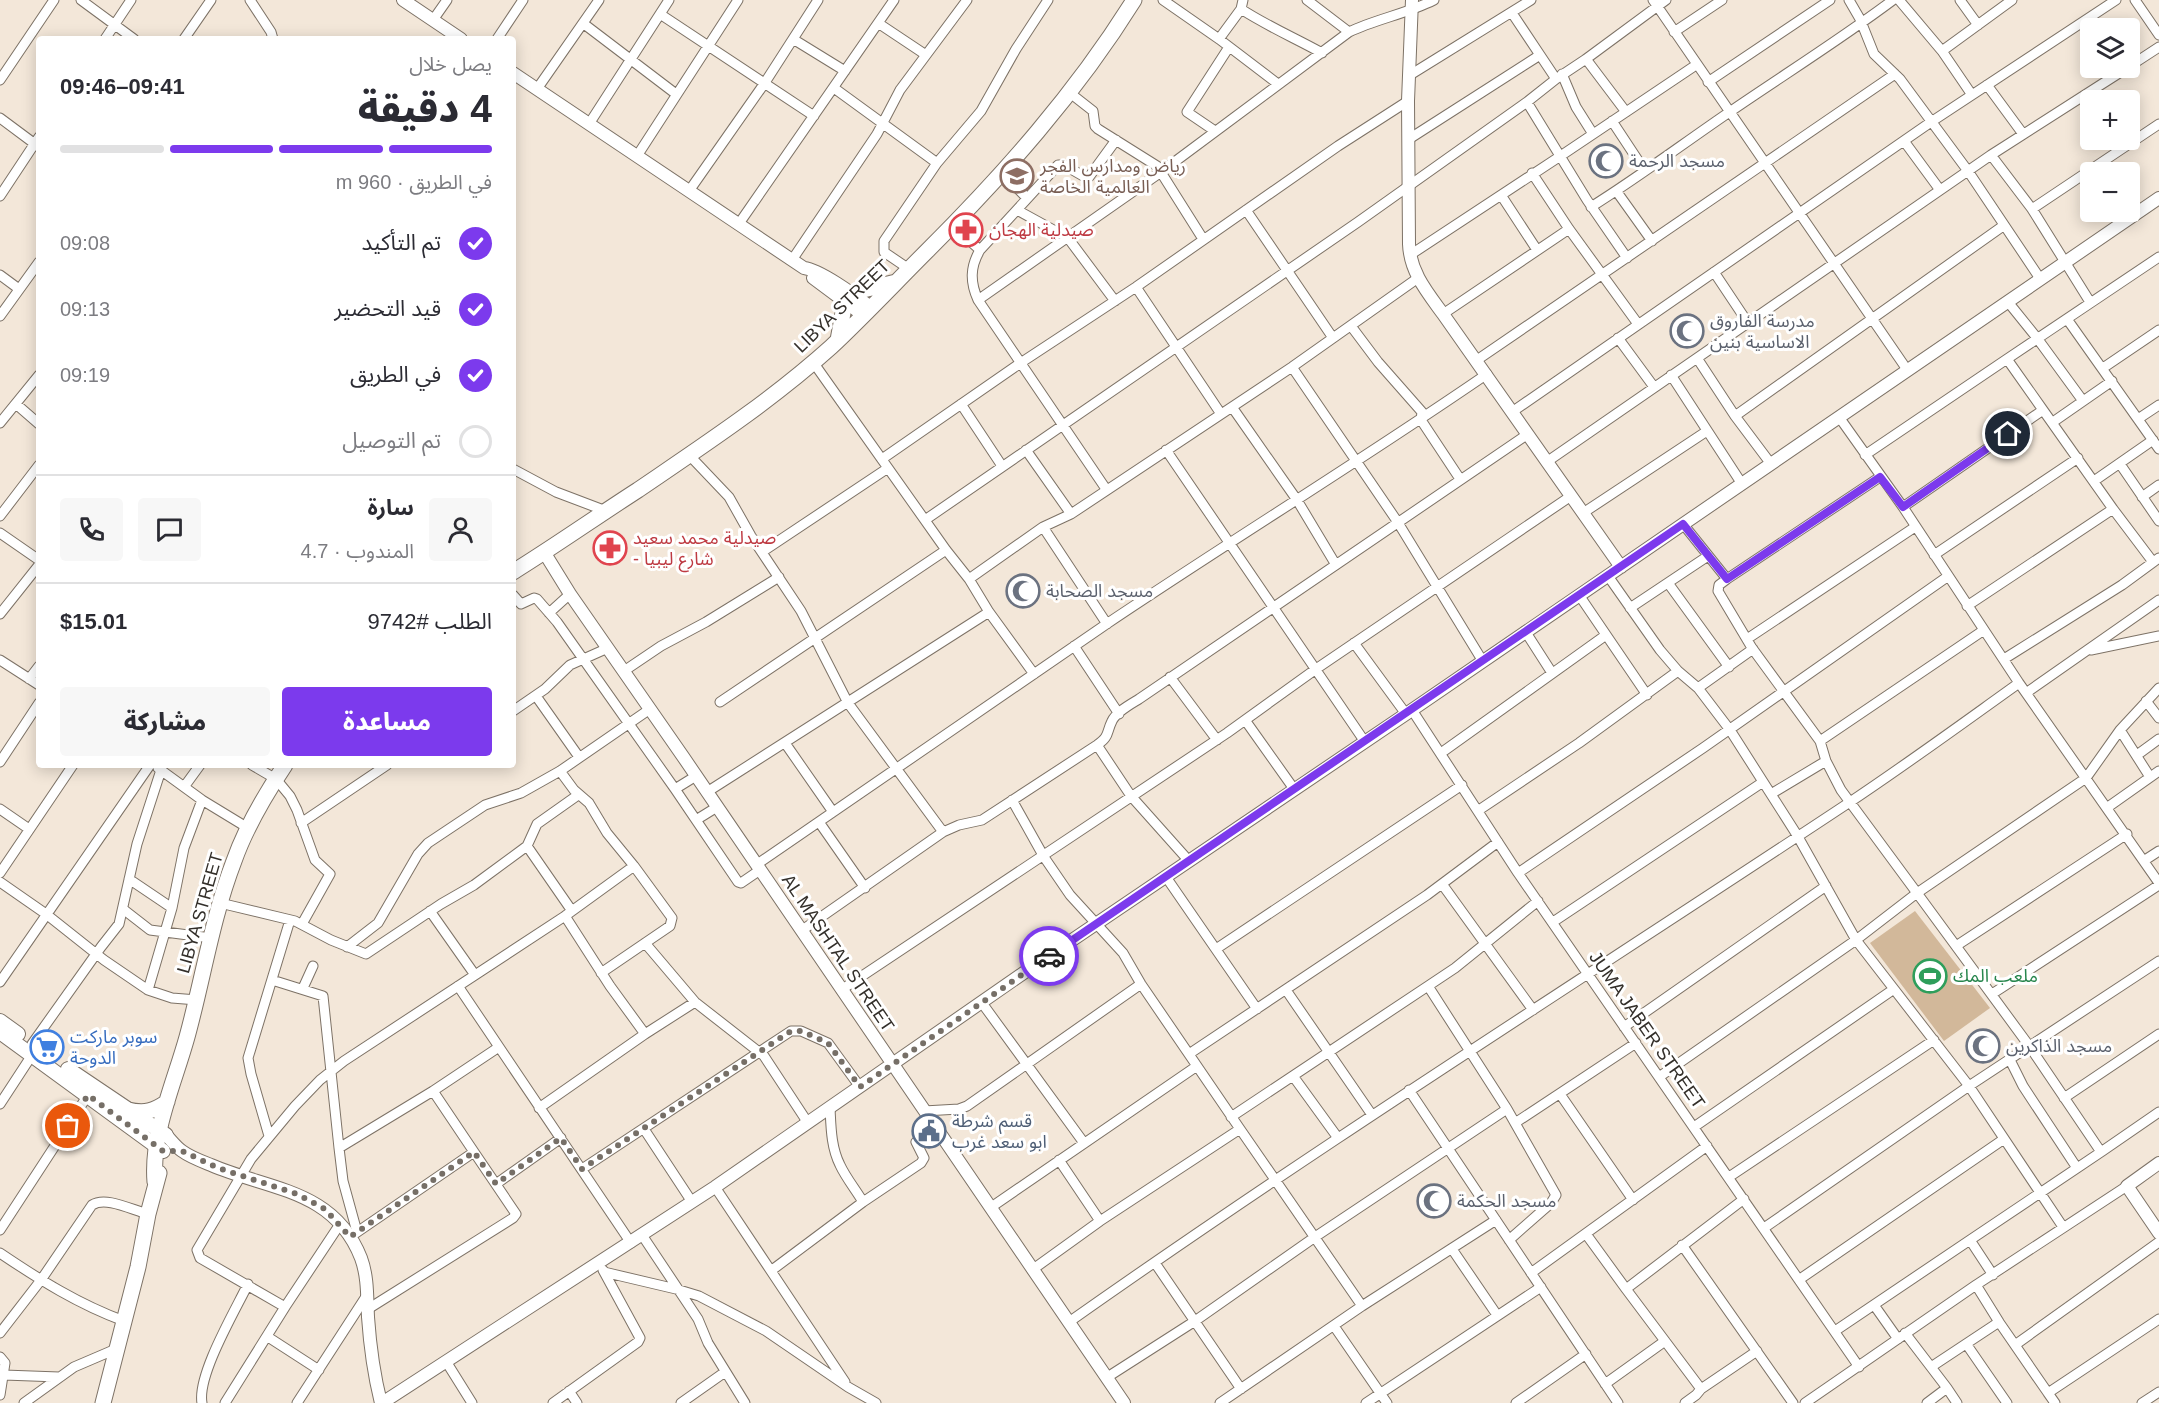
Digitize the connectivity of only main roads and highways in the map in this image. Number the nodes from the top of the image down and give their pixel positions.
1 (1134, 0) edge
2 (896, 282) junction
3 (838, 340) junction
4 (516, 570) edge
5 (283, 768) edge
6 (0, 1021) edge
7 (0, 1032) edge
8 (32, 1050) junction
9 (175, 1080) junction
10 (167, 1102) junction
11 (128, 1110) junction
12 (162, 1141) junction
13 (103, 1403) edge

1 - 2 highway, LIBYA STREET
2 - 3 highway, LIBYA STREET
2 - 3 highway
3 - 4 highway, LIBYA STREET
5 - 9 highway, LIBYA STREET
6 - 8 main road
7 - 8 main road
8 - 11 main road
8 - 12 main road
9 - 10 highway, LIBYA STREET
9 - 12 highway, LIBYA STREET
10 - 11 highway
10 - 12 highway, LIBYA STREET
11 - 12 main road
12 - 13 highway, LIBYA STREET

